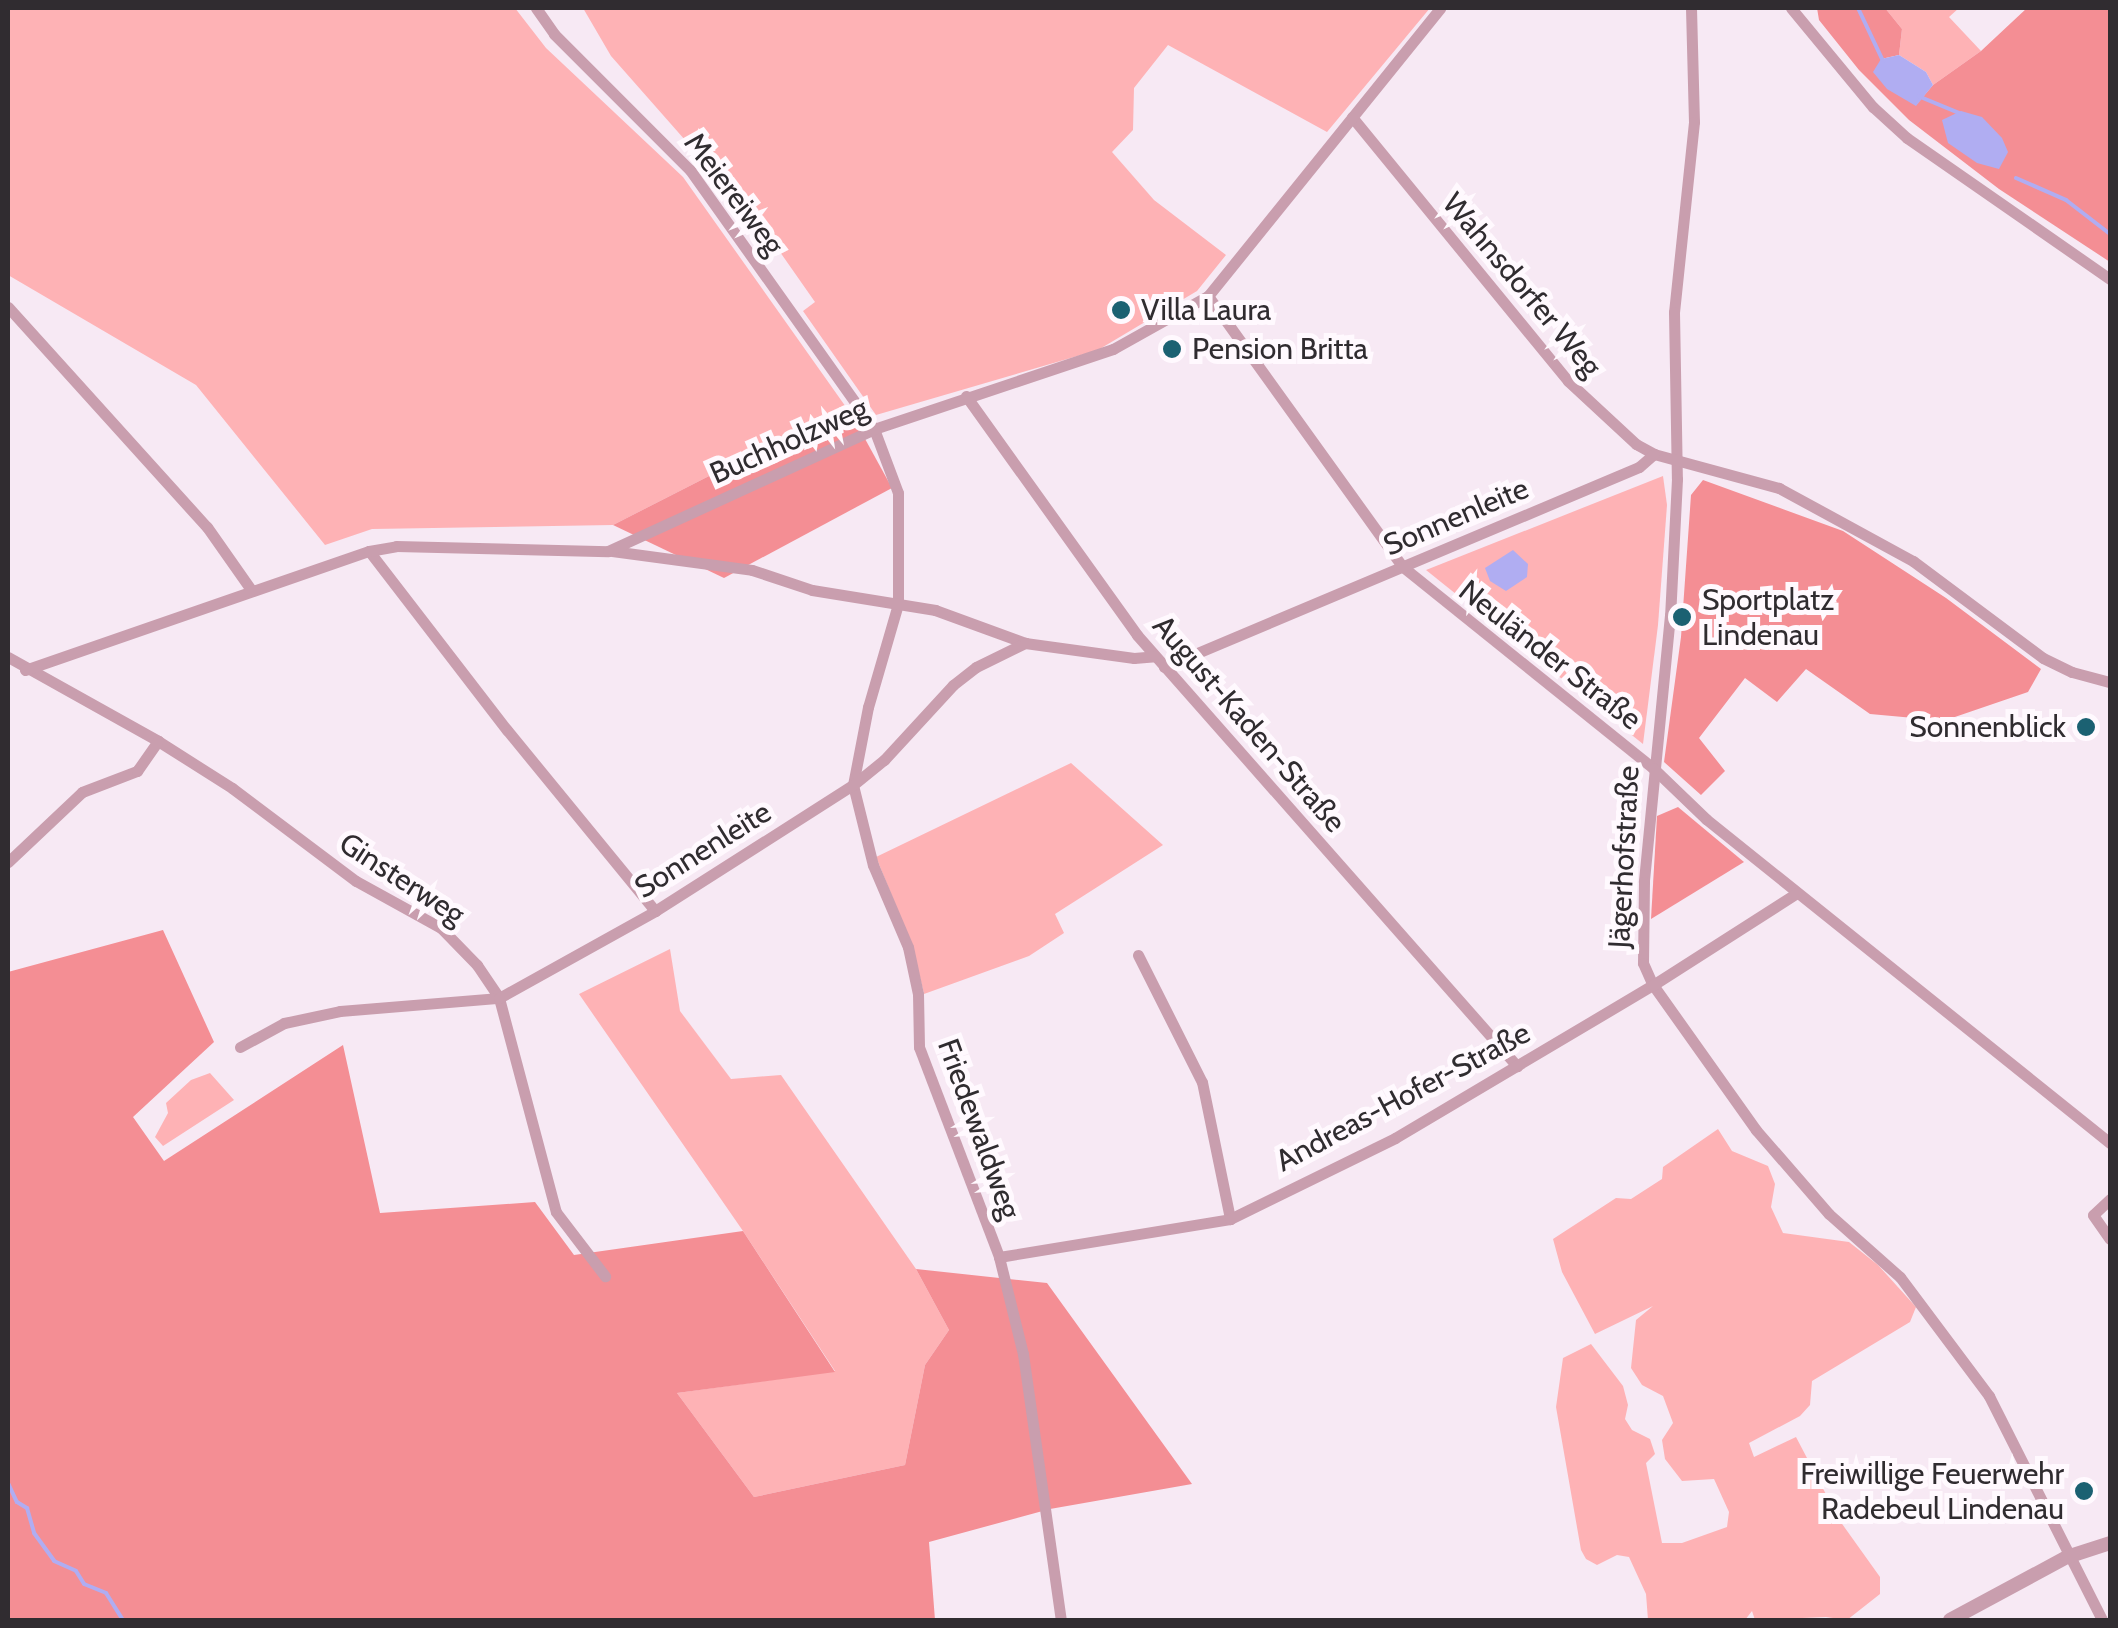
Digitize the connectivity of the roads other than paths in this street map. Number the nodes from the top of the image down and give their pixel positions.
1 (536, 8) edge
2 (1440, 8) edge
3 (1691, 8) edge
4 (1790, 8) edge
5 (1352, 117) junction
6 (2110, 279) edge
7 (1208, 296) junction
8 (8, 307) edge
9 (966, 396) junction
10 (874, 428) junction
11 (1654, 454) junction
12 (1674, 460) junction
13 (369, 551) junction
14 (608, 551) junction
15 (1403, 567) junction
16 (252, 591) junction
17 (898, 604) junction
18 (1026, 643) junction
19 (1155, 656) junction
20 (8, 657) edge
21 (1164, 667) junction
22 (17, 668) edge
23 (2110, 682) edge
24 (158, 741) junction
25 (1653, 768) junction
26 (853, 785) junction
27 (8, 862) edge
28 (1798, 893) junction
29 (655, 911) junction
30 (1138, 955) dead end
31 (1654, 985) junction
32 (499, 998) junction
33 (240, 1047) dead end
34 (1517, 1066) junction
35 (2110, 1143) edge
36 (2110, 1199) edge
37 (1230, 1219) junction
38 (2110, 1239) edge
39 (999, 1257) junction
40 (605, 1276) dead end
41 (2110, 1543) edge
42 (2067, 1557) junction
43 (1061, 1620) edge
44 (1950, 1620) edge
45 (2102, 1620) edge

1 - 10 street, Meiereiweg
2 - 5 street, Buchholzweg
3 - 12 street, Jägerhofstraße
4 - 6 street
5 - 7 street, Buchholzweg
5 - 11 street, Wahnsdorfer Weg
7 - 9 street, Buchholzweg
7 - 15 street, Neuländer Straße
8 - 16 street
9 - 10 street, Buchholzweg
9 - 19 street, August-Kaden-Straße
10 - 14 street, Buchholzweg
10 - 17 street, Friedewaldweg
11 - 12 street, Wahnsdorfer Weg
11 - 15 street, Sonnenleite
12 - 23 street
12 - 25 street, Jägerhofstraße
13 - 14 street, Buchholzweg
13 - 16 street, Buchholzweg
13 - 29 street
14 - 17 street
15 - 21 street, Sonnenleite
15 - 25 street, Neuländer Straße
16 - 22 street, Buchholzweg
17 - 18 street
17 - 26 street, Friedewaldweg
18 - 19 street
18 - 26 street, Sonnenleite
19 - 21 street, August-Kaden-Straße
20 - 22 street, Ginsterweg
21 - 34 street, August-Kaden-Straße
22 - 24 street, Ginsterweg
24 - 27 street
24 - 32 street, Ginsterweg
25 - 28 street, Neuländer Straße
25 - 31 street, Jägerhofstraße
26 - 29 street, Sonnenleite
26 - 39 street, Friedewaldweg
28 - 31 street, Andreas-Hofer-Straße
28 - 35 street, Neuländer Straße
29 - 32 street, Sonnenleite
30 - 37 street
31 - 34 street, Andreas-Hofer-Straße
31 - 42 street, Jägerhofstraße
32 - 33 street, Sonnenleite
32 - 40 street, Ginsterweg
34 - 37 street, Andreas-Hofer-Straße
36 - 38 street
37 - 39 street, Andreas-Hofer-Straße
39 - 43 street, Friedewaldweg
41 - 42 street
42 - 44 street
42 - 45 street, Jägerhofstraße

